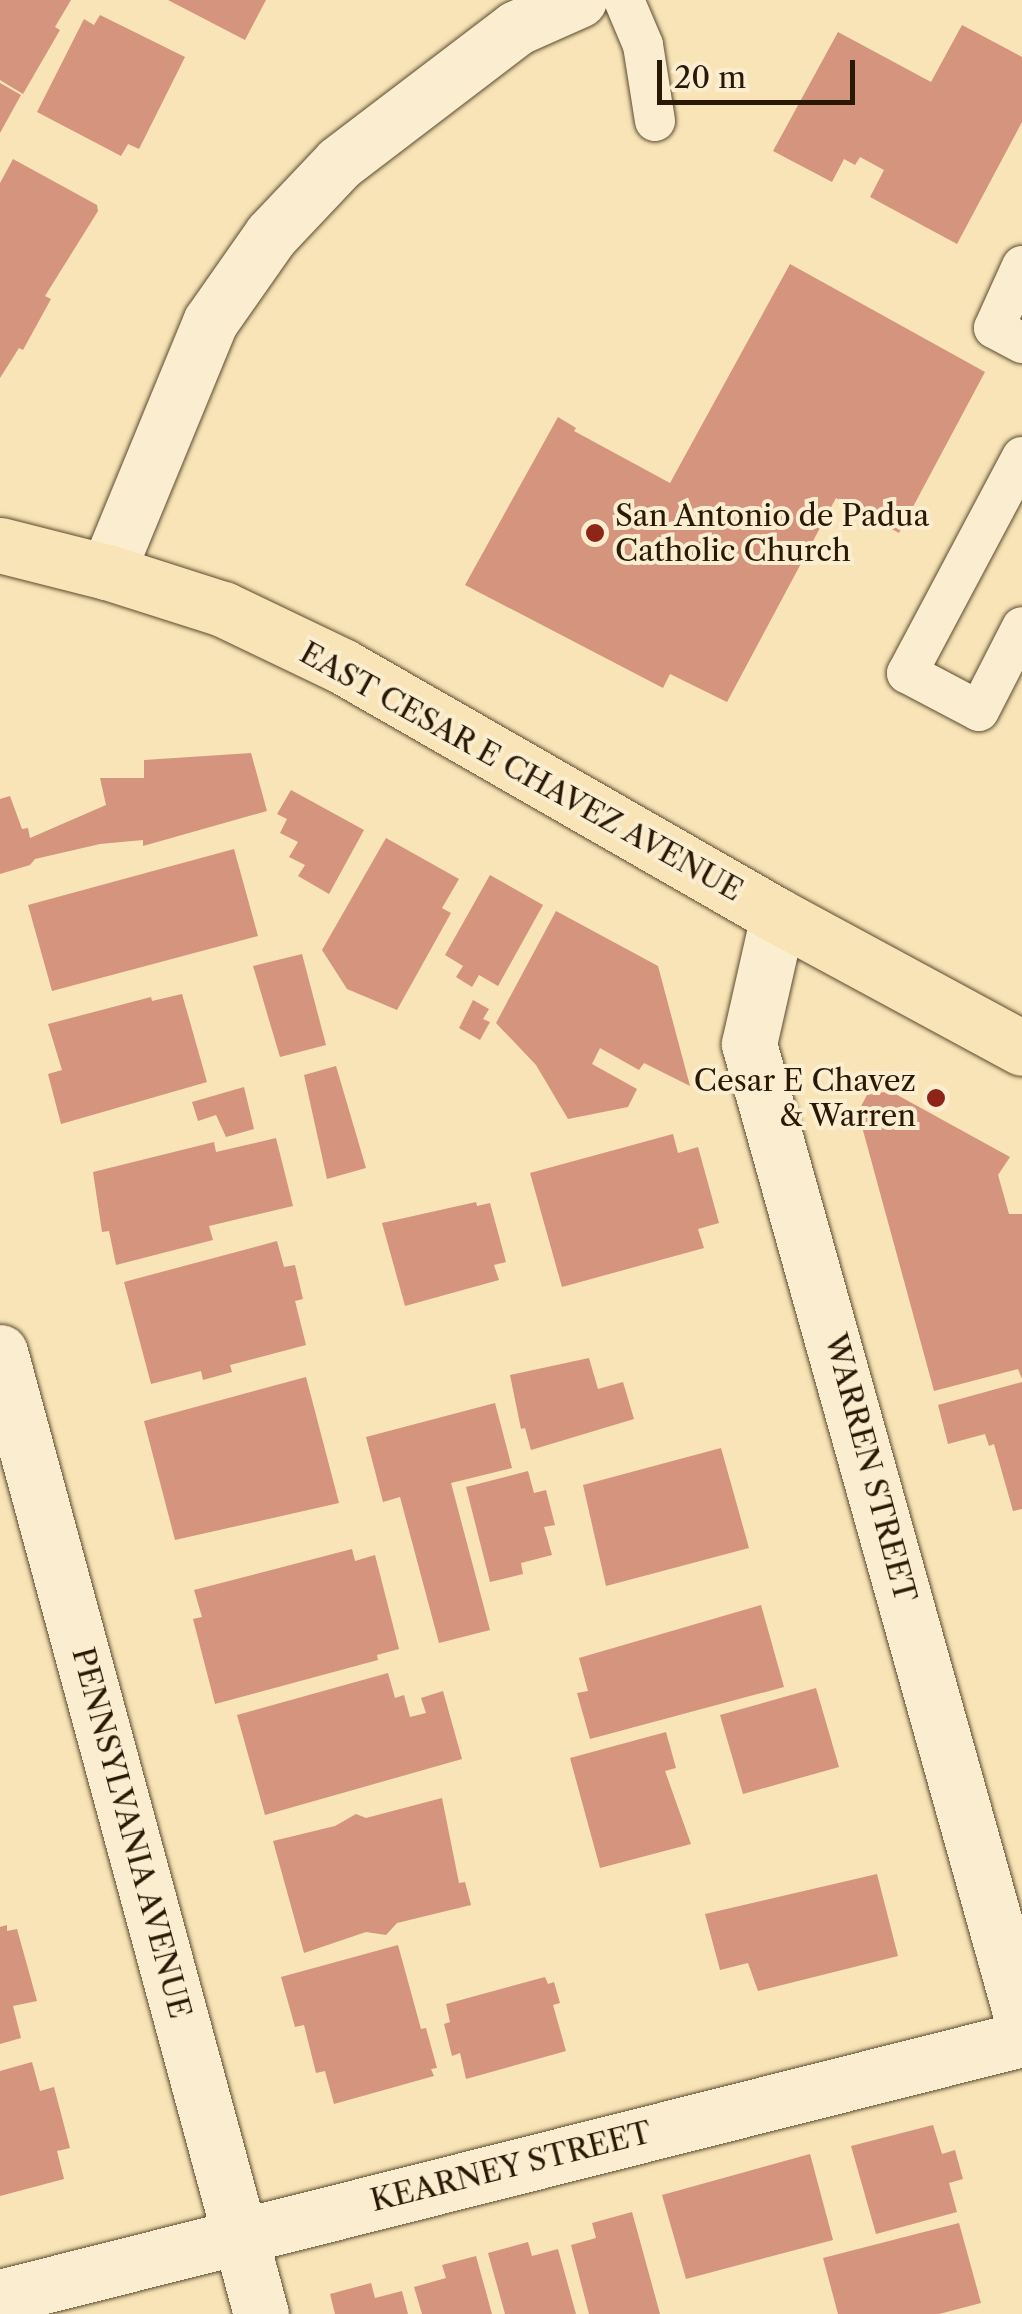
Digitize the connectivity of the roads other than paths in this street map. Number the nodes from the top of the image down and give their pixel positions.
1 (579, 0) edge
2 (624, 0) edge
3 (656, 121) dead end
4 (1022, 266) edge
5 (1022, 343) edge
6 (1022, 457) edge
7 (0, 545) edge
8 (107, 572) junction
9 (1022, 628) edge
10 (778, 916) junction
11 (1022, 1048) edge
12 (0, 1352) edge
13 (1022, 2019) edge
14 (1022, 2040) edge
15 (240, 2234) junction
16 (0, 2297) edge
17 (260, 2314) edge

1 - 8 street
2 - 3 lane
4 - 5 lane
6 - 9 lane
7 - 8 main road, EAST CESAR E CHAVEZ AVENUE
8 - 10 main road, EAST CESAR E CHAVEZ AVENUE
10 - 11 main road, EAST CESAR E CHAVEZ AVENUE
10 - 13 street, WARREN STREET
12 - 15 street, PENNSYLVANIA AVENUE
14 - 15 street, KEARNEY STREET
15 - 16 street, KEARNEY STREET
15 - 17 street, PENNSYLVANIA AVENUE

